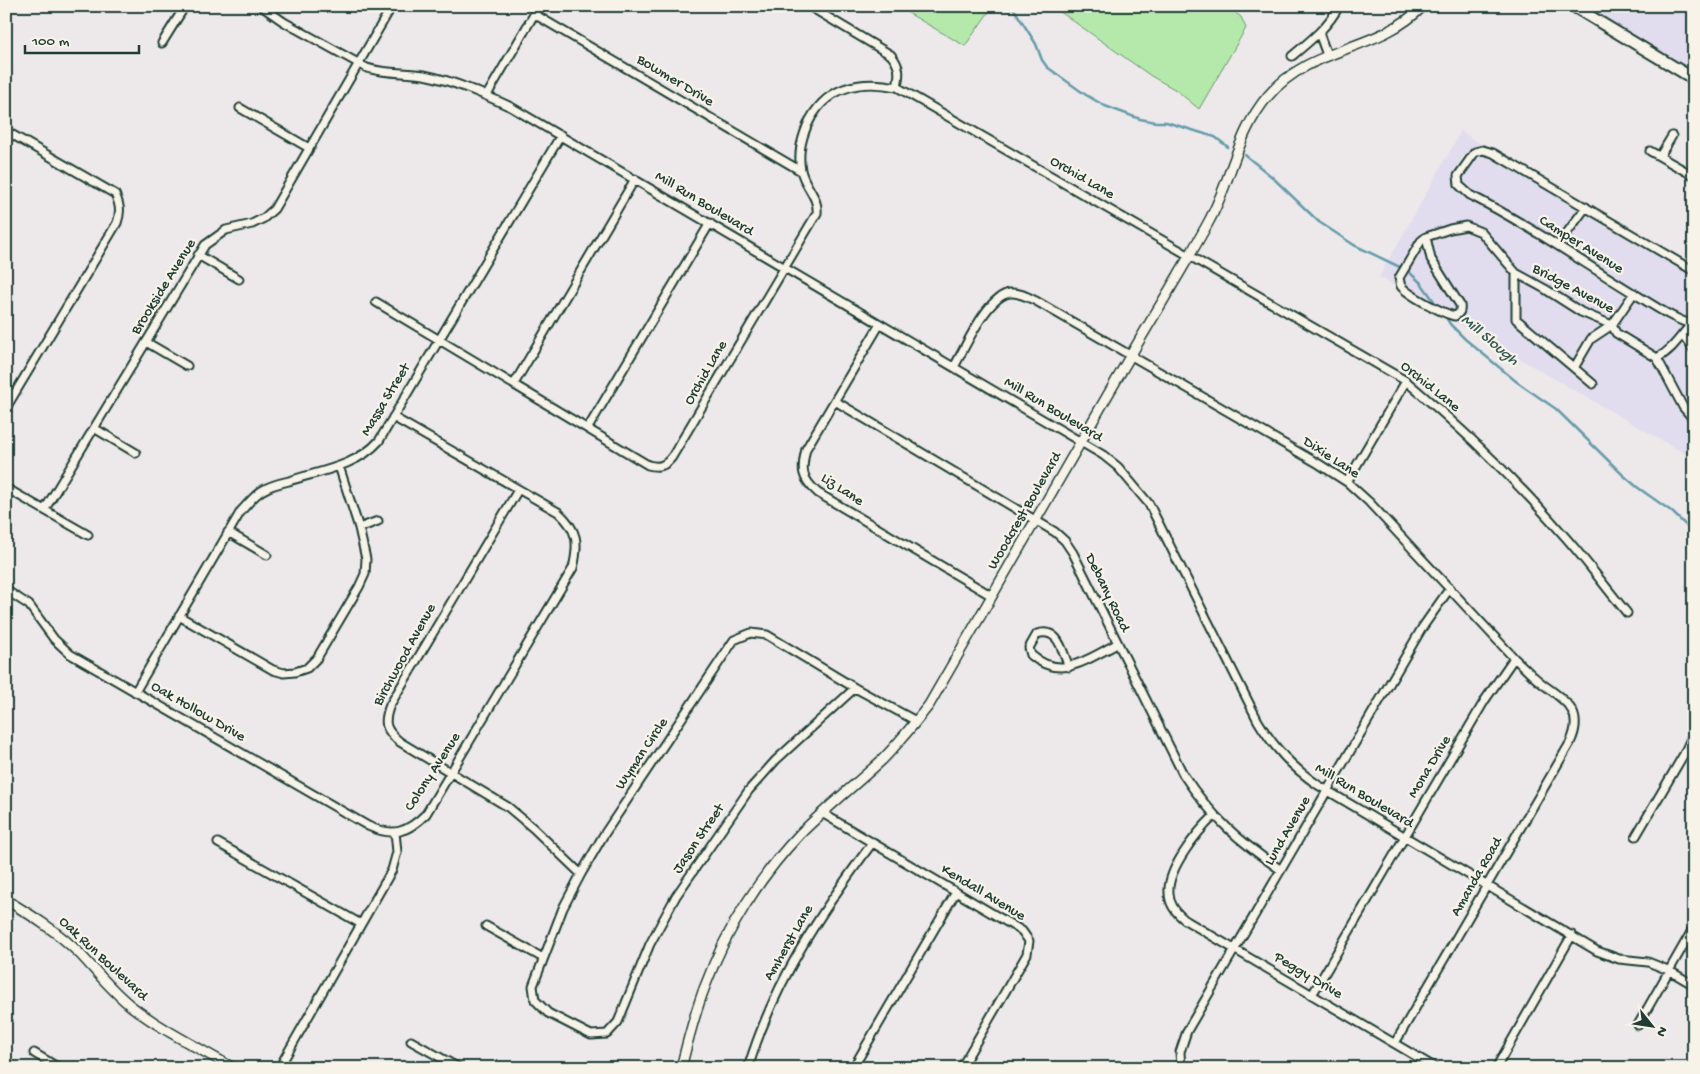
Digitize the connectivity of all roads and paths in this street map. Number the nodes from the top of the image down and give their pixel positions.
1 (185, 6) edge
2 (261, 6) edge
3 (392, 6) edge
4 (539, 6) edge
5 (810, 6) edge
6 (1340, 6) edge
7 (1423, 6) edge
8 (1573, 6) edge
9 (534, 14) junction
10 (1319, 33) junction
11 (162, 43) dead end
12 (1327, 55) junction
13 (1292, 56) dead end
14 (359, 63) junction
15 (1694, 79) edge
16 (897, 87) junction
17 (487, 95) junction
18 (240, 108) dead end
19 (6, 131) edge
20 (561, 135) junction
21 (1672, 136) dead end
22 (309, 148) junction
23 (1650, 151) dead end
24 (1660, 156) junction
25 (801, 171) junction
26 (1694, 176) edge
27 (635, 179) junction
28 (1586, 208) junction
29 (710, 223) junction
30 (1426, 237) junction
31 (1558, 245) junction
32 (198, 255) junction
33 (1189, 255) junction
34 (784, 267) junction
35 (1694, 271) edge
36 (1516, 273) junction
37 (239, 279) dead end
38 (1634, 293) junction
39 (376, 302) dead end
40 (880, 324) junction
41 (1693, 324) edge
42 (1612, 325) junction
43 (1683, 335) junction
44 (438, 340) junction
45 (146, 342) junction
46 (1694, 350) edge
47 (1131, 355) junction
48 (1657, 358) junction
49 (187, 366) dead end
50 (954, 367) junction
51 (1574, 368) junction
52 (1406, 381) junction
53 (514, 384) junction
54 (1593, 384) dead end
55 (835, 401) junction
56 (6, 408) edge
57 (393, 417) junction
58 (1694, 420) edge
59 (94, 428) junction
60 (588, 428) junction
61 (1082, 442) junction
62 (136, 453) dead end
63 (339, 466) junction
64 (1347, 482) junction
65 (6, 488) edge
66 (518, 490) junction
67 (45, 509) junction
68 (1036, 520) junction
69 (378, 521) dead end
70 (359, 528) junction
71 (228, 532) junction
72 (88, 535) dead end
73 (266, 555) dead end
74 (1450, 588) junction
75 (6, 590) edge
76 (992, 596) junction
77 (1627, 614) dead end
78 (179, 616) junction
79 (1117, 644) junction
80 (1514, 658) junction
81 (1069, 667) junction
82 (855, 688) junction
83 (135, 692) junction
84 (916, 721) junction
85 (1576, 723) joint
86 (1694, 732) edge
87 (451, 772) junction
88 (1327, 791) junction
89 (822, 813) junction
90 (1214, 816) junction
91 (395, 832) junction
92 (1636, 836) dead end
93 (1405, 837) junction
94 (873, 842) junction
95 (218, 843) dead end
96 (1281, 870) junction
97 (581, 874) junction
98 (1488, 885) junction
99 (956, 892) junction
100 (7, 902) edge
101 (361, 924) junction
102 (486, 926) dead end
103 (1694, 927) edge
104 (1572, 935) junction
105 (1234, 949) junction
106 (543, 958) junction
107 (1668, 970) junction
108 (1694, 985) edge
109 (1312, 995) junction
110 (1638, 1025) dead end
111 (607, 1034) joint
112 (411, 1041) dead end
113 (1395, 1043) junction
114 (34, 1053) dead end
115 (59, 1068) edge
116 (233, 1068) edge
117 (279, 1068) edge
118 (459, 1068) edge
119 (681, 1068) edge
120 (748, 1068) edge
121 (853, 1068) edge
122 (961, 1068) edge
123 (1180, 1068) edge
124 (1436, 1068) edge
125 (1496, 1068) edge

1 - 11 street
2 - 14 street, Mill Run Boulevard
3 - 14 street, Brookside Avenue
4 - 9 street
5 - 16 street
6 - 10 street
7 - 12 street, Woodcrest Boulevard
8 - 15 main road
9 - 17 street
9 - 25 street, Bowmer Drive
10 - 12 street
10 - 13 street
12 - 33 street, Woodcrest Boulevard
14 - 17 street, Mill Run Boulevard
14 - 22 street, Brookside Avenue
16 - 25 street, Orchid Lane
16 - 33 street, Orchid Lane
17 - 20 street, Mill Run Boulevard
18 - 22 street
19 - 56 street
20 - 27 street, Mill Run Boulevard
20 - 44 street, Massa Street
21 - 24 street
22 - 32 street, Brookside Avenue
23 - 24 street
24 - 26 street
25 - 34 street, Orchid Lane
27 - 29 street, Mill Run Boulevard
27 - 53 street
28 - 31 street
28 - 31 street, Camper Avenue
28 - 35 street
29 - 34 street, Mill Run Boulevard
29 - 60 street
30 - 30 street
30 - 36 street, Bridge Avenue
31 - 38 street, Camper Avenue
32 - 37 street
32 - 45 street, Brookside Avenue
33 - 47 street, Woodcrest Boulevard
33 - 52 street, Orchid Lane
34 - 40 street, Mill Run Boulevard
34 - 60 street, Orchid Lane
36 - 42 street, Bridge Avenue
36 - 51 street
38 - 41 street, Camper Avenue
38 - 42 street
39 - 44 street
40 - 50 street, Mill Run Boulevard
40 - 55 street, Liz Lane
41 - 43 street
42 - 48 street, Bridge Avenue
42 - 51 street
43 - 46 street
43 - 48 street
44 - 53 street
44 - 57 street, Massa Street
45 - 49 street
45 - 59 street, Brookside Avenue
47 - 50 street, Dixie Lane
47 - 61 street, Woodcrest Boulevard
47 - 64 street, Dixie Lane
48 - 58 street
50 - 61 street, Mill Run Boulevard
51 - 54 street
52 - 64 street
52 - 77 street, Orchid Lane
53 - 60 street
55 - 68 street, Debany Road
55 - 76 street, Liz Lane
57 - 63 street, Massa Street
57 - 66 street
59 - 62 street
59 - 67 street, Brookside Avenue
61 - 68 street, Woodcrest Boulevard
61 - 88 street, Mill Run Boulevard
63 - 70 street
63 - 71 street, Massa Street
64 - 74 street, Dixie Lane
65 - 67 street
66 - 87 street, Colony Avenue
66 - 87 street, Birchwood Avenue
67 - 72 street
68 - 76 street, Woodcrest Boulevard
68 - 79 street, Debany Road
69 - 70 street
70 - 78 street
71 - 73 street
71 - 78 street, Massa Street
74 - 80 street, Dixie Lane
74 - 88 street, Lund Avenue
75 - 83 street, Oak Hollow Drive
76 - 84 street, Woodcrest Boulevard
78 - 83 street, Massa Street
79 - 81 street
79 - 90 street, Debany Road
80 - 85 street, Dixie Lane
80 - 93 street, Mona Drive
81 - 81 street
82 - 84 street, Wyman Circle
82 - 97 street, Wyman Circle
82 - 111 street, Jason Street
83 - 91 street, Oak Hollow Drive
84 - 89 street, Woodcrest Boulevard
85 - 98 street, Amanda Road
86 - 92 street
87 - 91 street, Colony Avenue
87 - 97 street, Birchwood Avenue
88 - 93 street, Mill Run Boulevard
88 - 96 street, Lund Avenue
89 - 94 street, Kendall Avenue
89 - 119 street, Woodcrest Boulevard
90 - 96 street, Debany Road
90 - 105 street, Peggy Drive
91 - 101 street
93 - 98 street, Mill Run Boulevard
93 - 109 street, Mona Drive
94 - 99 street, Kendall Avenue
94 - 120 street, Amherst Lane
95 - 101 street
96 - 105 street, Lund Avenue
97 - 106 street, Wyman Circle
98 - 104 street, Mill Run Boulevard
98 - 113 street, Amanda Road
99 - 121 street
99 - 122 street, Kendall Avenue
100 - 116 street, Oak Run Boulevard
101 - 117 street
102 - 106 street
103 - 107 street
104 - 107 street, Mill Run Boulevard
104 - 125 street
105 - 109 street, Peggy Drive
105 - 123 street, Lund Avenue
106 - 111 street, Wyman Circle
107 - 108 street, Mill Run Boulevard
107 - 110 street
109 - 113 street, Peggy Drive
112 - 118 street
113 - 124 street, Peggy Drive
114 - 115 street

